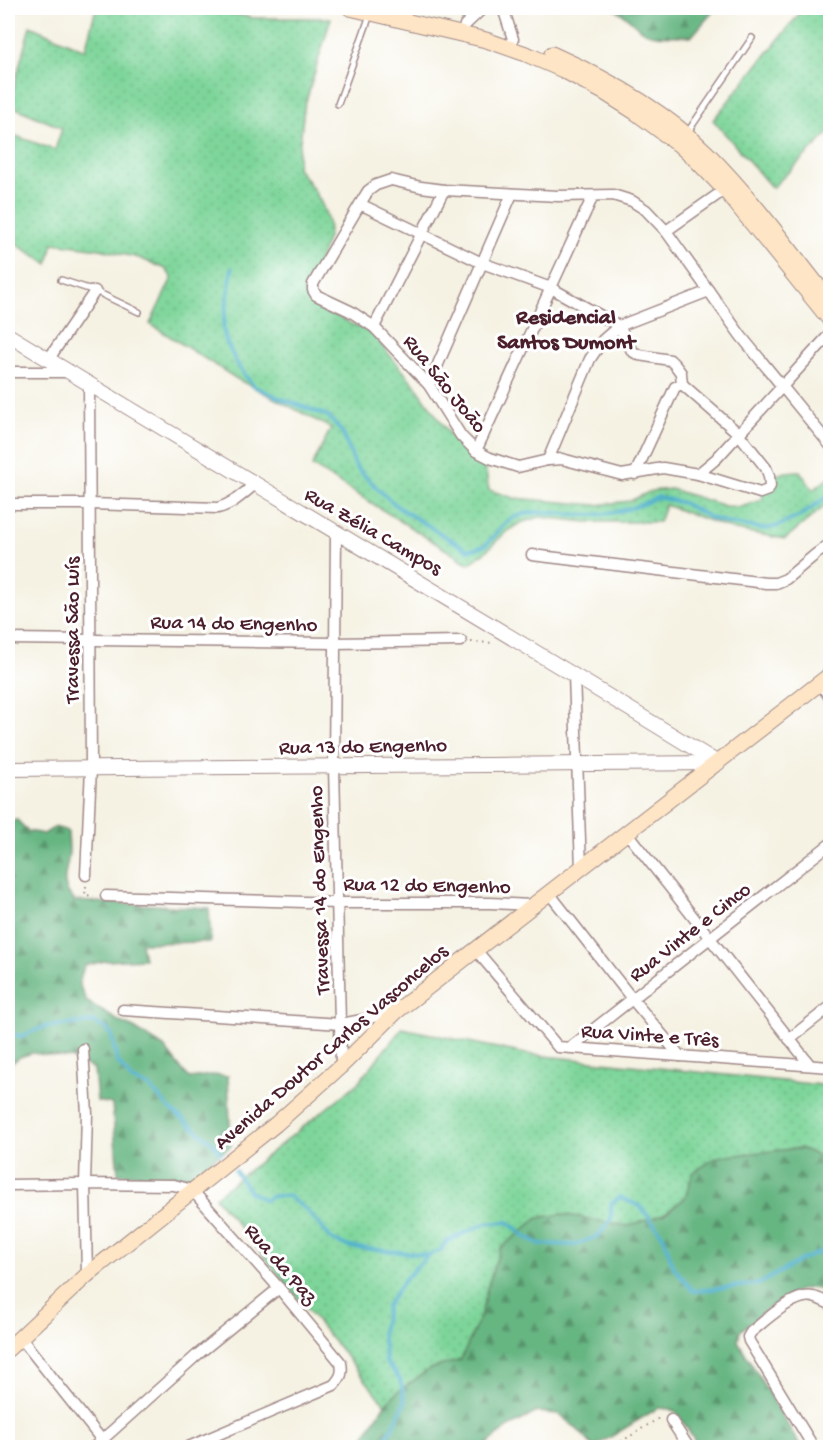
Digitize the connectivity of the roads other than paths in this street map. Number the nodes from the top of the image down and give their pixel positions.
1 (350, 8) edge
2 (387, 8) edge
3 (483, 8) edge
4 (503, 8) edge
5 (372, 10) edge
6 (464, 30) junction
7 (752, 38) dead end
8 (512, 44) junction
9 (338, 104) dead end
10 (686, 135) junction
11 (730, 186) junction
12 (444, 190) junction
13 (512, 194) junction
14 (593, 196) junction
15 (360, 204) junction
16 (666, 231) junction
17 (422, 234) junction
18 (482, 263) junction
19 (61, 280) dead end
20 (551, 288) junction
21 (95, 291) junction
22 (709, 291) junction
23 (831, 301) edge
24 (139, 312) dead end
25 (831, 320) edge
26 (619, 326) junction
27 (374, 327) junction
28 (831, 334) edge
29 (8, 335) edge
30 (48, 360) junction
31 (8, 372) edge
32 (69, 372) junction
33 (89, 384) junction
34 (682, 384) junction
35 (429, 385) junction
36 (782, 386) junction
37 (738, 433) junction
38 (831, 445) edge
39 (476, 451) junction
40 (548, 460) junction
41 (635, 474) junction
42 (698, 474) junction
43 (255, 484) junction
44 (8, 504) edge
45 (90, 504) junction
46 (336, 533) junction
47 (831, 544) edge
48 (532, 555) dead end
49 (8, 639) edge
50 (90, 639) junction
51 (461, 641) dead end
52 (335, 643) junction
53 (574, 675) junction
54 (825, 679) edge
55 (831, 697) edge
56 (718, 763) junction
57 (576, 764) junction
58 (334, 766) junction
59 (91, 768) junction
60 (8, 769) edge
61 (627, 833) junction
62 (831, 844) edge
63 (580, 868) junction
64 (86, 875) road end
65 (549, 893) junction
66 (106, 896) road end
67 (337, 903) junction
68 (531, 905) junction
69 (710, 939) junction
70 (475, 949) junction
71 (633, 1000) junction
72 (831, 1007) edge
73 (123, 1010) dead end
74 (396, 1011) junction
75 (341, 1024) junction
76 (789, 1039) junction
77 (571, 1047) junction
78 (83, 1049) dead end
79 (680, 1056) junction
80 (810, 1065) junction
81 (342, 1066) junction
82 (831, 1067) edge
83 (86, 1184) junction
84 (8, 1185) edge
85 (192, 1190) junction
86 (87, 1275) junction
87 (279, 1288) junction
88 (829, 1305) edge
89 (20, 1337) junction
90 (8, 1349) edge
91 (671, 1419) road end
92 (101, 1439) junction
93 (93, 1448) edge
94 (186, 1448) edge
95 (690, 1448) edge
96 (814, 1448) edge

1 - 5 main road
2 - 6 main road
3 - 6 street
4 - 8 street
5 - 6 main road
5 - 9 lane
6 - 8 main road
7 - 10 lane
8 - 10 main road
8 - 11 main road
10 - 11 main road
11 - 16 street
11 - 23 main road
11 - 25 main road
12 - 13 street, Rua São João
12 - 15 street, Rua São João
12 - 17 street
13 - 14 street, Rua São João
13 - 18 street
14 - 16 street, Rua São João
14 - 20 street
15 - 17 street
15 - 27 street, Rua São João
16 - 22 street, Rua São João
17 - 18 street
17 - 27 street
18 - 20 street
18 - 35 street
19 - 21 lane
20 - 26 street
20 - 39 street
21 - 24 lane
21 - 30 street
22 - 26 street
22 - 36 street, Rua São João
26 - 34 street
26 - 40 street
27 - 35 street, Rua São João
28 - 36 street
29 - 30 street, Rua Zélia Campos
30 - 32 street, Rua Zélia Campos
31 - 32 street
32 - 33 street, Rua Zélia Campos
33 - 43 street, Rua Zélia Campos
33 - 45 street, Travessa São Luís
34 - 37 street
34 - 41 street
35 - 39 street, Rua São João
36 - 37 street
36 - 38 street, Rua São João
37 - 42 street
37 - 42 street, Rua São João
39 - 40 street, Rua São João
40 - 41 street, Rua São João
41 - 42 street, Rua São João
43 - 45 street
43 - 46 street, Rua Zélia Campos
44 - 45 street
45 - 50 street, Travessa São Luís
46 - 52 street, Travessa 14 do Engenho
46 - 53 street, Rua Zélia Campos
47 - 48 street
49 - 50 street, Rua 14 do Engenho
50 - 52 street, Rua 14 do Engenho
50 - 59 street, Travessa São Luís
51 - 52 street, Rua 14 do Engenho
52 - 58 street, Travessa 14 do Engenho
53 - 56 street, Rua Zélia Campos
53 - 57 street
54 - 55 street
54 - 56 main road, Avenida Doutor Carlos Vasconcelos
56 - 57 street, Rua 13 do Engenho
56 - 61 main road, Avenida Doutor Carlos Vasconcelos
57 - 58 street, Rua 13 do Engenho
57 - 63 street
58 - 59 street, Rua 13 do Engenho
58 - 67 street, Travessa 14 do Engenho
59 - 60 street, Rua 13 do Engenho
59 - 64 street, Travessa São Luís
61 - 63 main road, Avenida Doutor Carlos Vasconcelos
61 - 69 street
62 - 69 street, Rua Vinte e Cinco
63 - 65 main road, Avenida Doutor Carlos Vasconcelos
65 - 68 main road, Avenida Doutor Carlos Vasconcelos
65 - 71 street
66 - 67 street, Rua 12 do Engenho
67 - 68 street, Rua 12 do Engenho
67 - 75 street, Travessa 14 do Engenho
68 - 70 main road, Avenida Doutor Carlos Vasconcelos
69 - 71 street, Rua Vinte e Cinco
69 - 76 street
70 - 74 main road, Avenida Doutor Carlos Vasconcelos
70 - 77 street, Rua Vinte e Três
71 - 77 street, Rua Vinte e Cinco
71 - 79 street
72 - 76 street
73 - 75 street
74 - 75 street
74 - 81 main road, Avenida Doutor Carlos Vasconcelos
75 - 81 street, Travessa 14 do Engenho
76 - 80 street
77 - 79 street, Rua Vinte e Três
78 - 83 street
79 - 80 street, Rua Vinte e Três
80 - 82 street, Rua Vinte e Três
81 - 85 main road, Avenida Doutor Carlos Vasconcelos
83 - 84 street
83 - 85 street
83 - 86 street
85 - 86 main road, Avenida Doutor Carlos Vasconcelos
85 - 87 street, Rua da Paz
86 - 89 main road, Avenida Doutor Carlos Vasconcelos
87 - 92 street
87 - 94 street, Rua da Paz
88 - 96 street
89 - 90 main road, Avenida Doutor Carlos Vasconcelos
89 - 92 street
91 - 95 street
92 - 93 street

